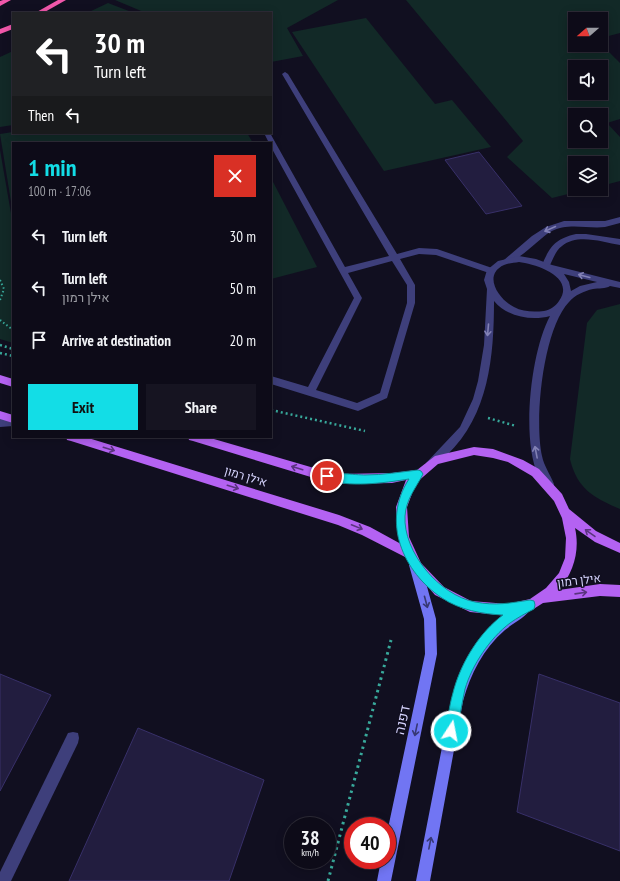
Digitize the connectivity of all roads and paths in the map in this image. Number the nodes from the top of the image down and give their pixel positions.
1 (8, 0) edge
2 (63, 0) edge
3 (0, 4) edge
4 (40, 12) edge
5 (12, 26) edge
6 (0, 32) edge
7 (285, 74) dead end
8 (272, 142) edge
9 (620, 220) edge
10 (588, 223) junction
11 (599, 238) junction
12 (620, 242) edge
13 (620, 246) edge
14 (394, 258) junction
15 (508, 260) junction
16 (547, 266) junction
17 (492, 270) junction
18 (343, 271) junction
19 (0, 280) edge
20 (620, 286) edge
21 (490, 291) junction
22 (0, 300) edge
23 (562, 304) junction
24 (0, 320) edge
25 (12, 329) edge
26 (0, 345) edge
27 (12, 349) edge
28 (0, 353) edge
29 (12, 356) edge
30 (0, 379) edge
31 (272, 380) edge
32 (12, 383) edge
33 (310, 392) junction
34 (272, 410) edge
35 (472, 414) junction
36 (0, 415) edge
37 (12, 419) edge
38 (12, 422) edge
39 (0, 423) edge
40 (534, 430) junction
41 (365, 431) dead end
42 (75, 438) edge
43 (196, 438) edge
44 (431, 463) junction
45 (418, 474) junction
46 (551, 488) junction
47 (566, 511) junction
48 (620, 548) edge
49 (408, 552) junction
50 (415, 565) junction
51 (620, 591) edge
52 (542, 599) junction
53 (530, 605) junction
54 (391, 640) dead end
55 (73, 738) dead end
56 (3, 881) edge
57 (328, 881) edge
58 (384, 881) edge
59 (423, 881) edge

1 - 3 highway
2 - 4 highway
5 - 6 highway
7 - 14 street
8 - 18 street
9 - 10 street
10 - 11 street
10 -> 15 street
11 - 12 street
11 - 13 street
11 - 16 street
14 - 17 street
14 - 18 street
14 - 33 street
15 - 16 street
15 - 17 street
20 -> 16 street
16 - 23 street
17 - 21 street
18 - 33 street
19 - 22 path
20 - 23 street
21 - 23 street
21 -> 35 street
23 - 40 street
24 - 25 path
26 - 27 path
28 - 29 path
30 - 32 main road
31 - 33 street
34 - 41 path
35 - 40 path
35 - 44 street
36 - 37 main road
38 - 39 street
46 -> 40 street
42 -> 49 main road, אילן רמון
45 -> 43 main road, אילן רמון
44 - 45 main road
44 - 46 main road
45 - 49 main road
46 - 47 main road
48 -> 47 main road
47 - 52 main road
49 - 50 main road
50 - 53 main road
50 -> 58 street, דפנה
52 -> 51 main road, אילן רמון
52 - 53 main road
59 -> 53 street
54 - 57 path
55 - 56 street

